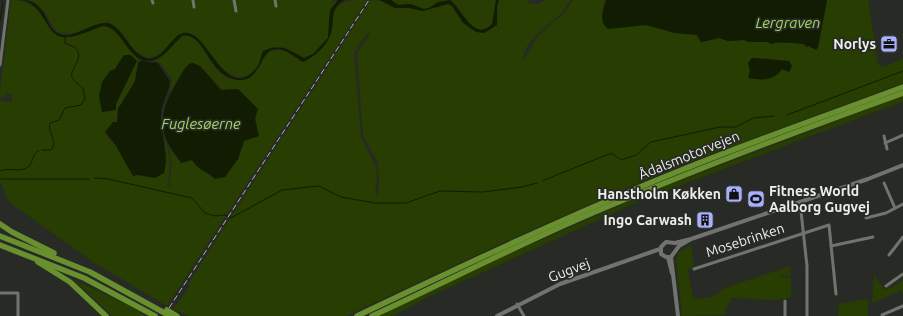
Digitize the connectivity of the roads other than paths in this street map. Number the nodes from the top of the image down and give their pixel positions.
1 (8, 0) edge
2 (193, 0) edge
3 (234, 0) edge
4 (275, 0) edge
5 (276, 6) dead end
6 (194, 7) dead end
7 (236, 11) dead end
8 (0, 65) edge
9 (903, 87) edge
10 (903, 93) edge
11 (903, 135) edge
12 (884, 136) dead end
13 (885, 143) junction
14 (886, 149) dead end
15 (903, 166) edge
16 (884, 183) dead end
17 (800, 202) junction
18 (903, 204) edge
19 (895, 208) junction
20 (866, 218) dead end
21 (0, 224) edge
22 (803, 233) junction
23 (0, 236) edge
24 (873, 237) dead end
25 (903, 237) edge
26 (691, 239) junction
27 (672, 243) junction
28 (0, 245) edge
29 (831, 246) junction
30 (676, 250) junction
31 (661, 251) junction
32 (889, 255) dead end
33 (669, 257) junction
34 (694, 269) dead end
35 (89, 272) junction
36 (903, 274) edge
37 (886, 286) dead end
38 (0, 293) edge
39 (836, 294) dead end
40 (786, 301) dead end
41 (517, 304) junction
42 (903, 306) edge
43 (882, 315) edge
44 (18, 316) edge
45 (106, 316) edge
46 (155, 316) edge
47 (170, 316) edge
48 (177, 316) edge
49 (358, 316) edge
50 (372, 316) edge
51 (497, 316) edge
52 (524, 316) edge
53 (678, 316) edge
54 (785, 316) edge
55 (807, 316) edge

1 - 8 street
2 - 6 street
3 - 7 street
4 - 5 street
9 - 49 highway, Ådalsmotorvejen
10 - 50 highway, Ådalsmotorvejen
11 - 13 street
12 - 13 street
13 - 14 street
15 - 17 street
16 - 19 street
17 - 22 street
17 - 26 street
18 - 19 street
19 - 20 street
21 - 35 highway
22 - 29 street, Mosebrinken
22 - 34 street, Mosebrinken
22 - 55 street
23 - 35 highway
24 - 29 street
25 - 32 street
26 - 27 street
26 - 30 street
27 - 30 street
27 - 31 street, Gugvej
28 - 45 highway
28 - 46 highway
29 - 39 street
30 - 33 street
31 - 33 street
31 - 41 street, Gugvej
33 - 53 street
35 - 47 highway
35 - 48 highway
36 - 37 street
38 - 44 street
40 - 54 street
41 - 51 street, Gugvej
41 - 52 street
42 - 43 street

